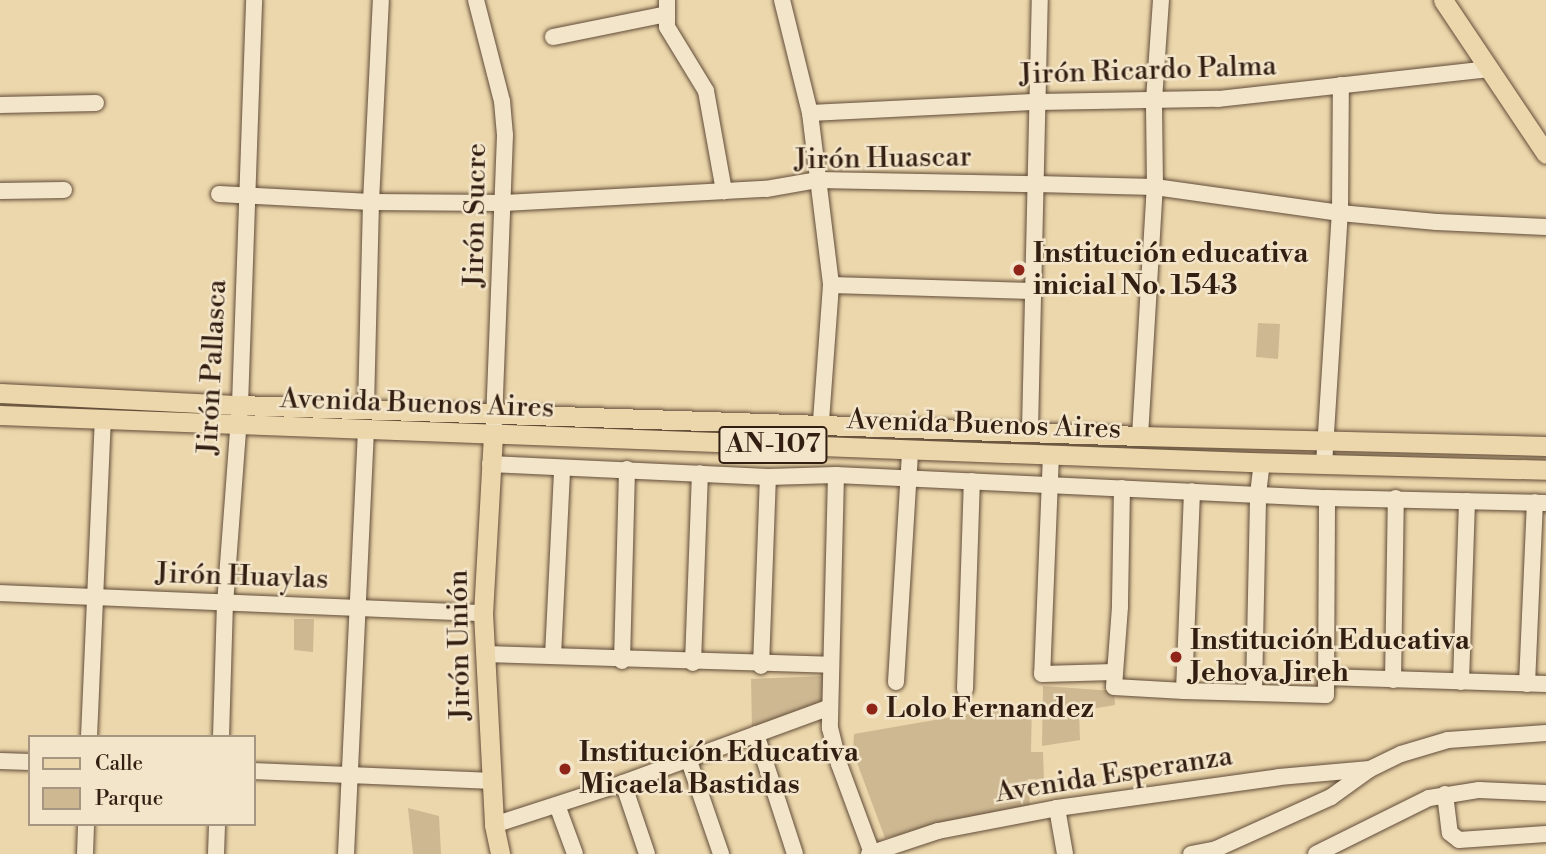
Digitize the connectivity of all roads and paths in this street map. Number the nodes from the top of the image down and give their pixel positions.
1 (254, 0) edge
2 (381, 0) edge
3 (477, 0) edge
4 (782, 0) edge
5 (1040, 0) edge
6 (1161, 0) edge
7 (1443, 0) edge
8 (667, 7) edge
9 (552, 37) dead end
10 (1488, 69) junction
11 (1340, 85) junction
12 (1154, 100) junction
13 (1038, 102) junction
14 (96, 103) dead end
15 (0, 105) edge
16 (810, 113) junction
17 (1546, 154) edge
18 (818, 180) junction
19 (1037, 184) junction
20 (1155, 187) junction
21 (64, 190) dead end
22 (0, 191) edge
23 (724, 191) junction
24 (219, 194) dead end
25 (246, 198) junction
26 (371, 202) junction
27 (504, 203) junction
28 (1340, 213) junction
29 (1546, 227) edge
30 (831, 285) junction
31 (1032, 290) junction
32 (0, 393) edge
33 (240, 405) junction
34 (366, 407) junction
35 (496, 413) junction
36 (0, 415) edge
37 (103, 419) junction
38 (820, 423) junction
39 (237, 426) junction
40 (366, 430) junction
41 (1030, 430) junction
42 (493, 435) junction
43 (1140, 436) junction
44 (1325, 441) junction
45 (1546, 446) edge
46 (821, 447) junction
47 (910, 450) junction
48 (1051, 454) junction
49 (1262, 463) junction
50 (490, 464) junction
51 (1324, 465) junction
52 (562, 469) junction
53 (627, 469) junction
54 (1546, 470) edge
55 (700, 473) junction
56 (836, 475) junction
57 (768, 477) junction
58 (909, 480) junction
59 (972, 481) junction
60 (1052, 485) junction
61 (1122, 488) junction
62 (1192, 491) junction
63 (1258, 494) junction
64 (1327, 498) junction
65 (1396, 498) junction
66 (1466, 501) junction
67 (1540, 503) edge
68 (0, 593) edge
69 (96, 597) junction
70 (225, 604) junction
71 (357, 608) junction
72 (483, 612) junction
73 (485, 654) junction
74 (553, 656) junction
75 (622, 661) junction
76 (693, 663) junction
77 (761, 666) junction
78 (830, 666) junction
79 (1325, 677) junction
80 (1114, 680) junction
81 (1393, 680) junction
82 (896, 682) dead end
83 (1461, 682) junction
84 (1527, 684) junction
85 (1546, 684) edge
86 (965, 689) dead end
87 (1184, 691) junction
88 (1254, 691) junction
89 (828, 708) junction
90 (1546, 733) edge
91 (756, 734) junction
92 (89, 735) edge
93 (221, 735) edge
94 (688, 758) junction
95 (0, 761) edge
96 (28, 762) edge
97 (1370, 769) junction
98 (256, 771) edge
99 (349, 774) junction
100 (492, 781) junction
101 (623, 783) junction
102 (1546, 793) edge
103 (1445, 794) junction
104 (557, 805) junction
105 (1056, 808) junction
106 (494, 825) junction
107 (86, 826) edge
108 (218, 826) edge
109 (1546, 834) edge
110 (871, 853) edge
111 (85, 854) edge
112 (216, 854) edge
113 (346, 854) edge
114 (500, 854) edge
115 (575, 854) edge
116 (647, 854) edge
117 (721, 854) edge
118 (795, 854) edge
119 (1065, 854) edge
120 (1191, 854) edge
121 (1316, 854) edge

1 - 25 street, Jirón Pallasca
2 - 26 street
3 - 27 street, Jirón Sucre
4 - 16 street
5 - 13 street
6 - 12 street
7 - 10 main road
8 - 9 street
8 - 23 street
10 - 11 street, Jirón Ricardo Palma
10 - 17 main road
11 - 12 street, Jirón Ricardo Palma
11 - 28 street
12 - 13 street, Jirón Ricardo Palma
12 - 20 street
13 - 16 street, Jirón Ricardo Palma
13 - 19 street
14 - 15 street
16 - 18 street
18 - 19 street, Jirón Huascar
18 - 23 street, Jirón Huascar
18 - 30 street
19 - 20 street, Jirón Huascar
19 - 31 street
20 - 28 street, Jirón Huascar
20 - 43 street
21 - 22 street
23 - 27 street, Jirón Huascar
24 - 25 street, Jirón Huascar
25 - 26 street, Jirón Huascar
25 - 33 street, Jirón Pallasca
26 - 27 street, Jirón Huascar
26 - 34 street
27 - 35 street, Jirón Sucre
28 - 29 street, Jirón Huascar
28 - 44 street
30 - 31 street
30 - 38 street
31 - 41 street
32 - 33 main road, Avenida Buenos Aires / AN-107
33 - 34 main road, Avenida Buenos Aires / AN-107
33 - 39 street, Jirón Pallasca
34 - 35 main road, Avenida Buenos Aires / AN-107
35 - 38 main road, Avenida Buenos Aires / AN-107
35 - 42 street, Jirón Sucre
36 - 37 main road, Avenida Buenos Aires / AN-107
37 - 39 main road, Avenida Buenos Aires / AN-107
37 - 69 street
38 - 41 main road, Avenida Buenos Aires / AN-107
38 - 46 street
39 - 40 main road, Avenida Buenos Aires / AN-107
39 - 70 street, Jirón Pallasca
40 - 42 main road, Avenida Buenos Aires / AN-107
40 - 71 street
41 - 43 main road, Avenida Buenos Aires / AN-107
42 - 46 main road, Avenida Buenos Aires / AN-107
42 - 50 main road, Jirón Unión
43 - 44 main road, Avenida Buenos Aires / AN-107
44 - 45 main road, Avenida Buenos Aires / AN-107
44 - 51 street
46 - 47 main road, Avenida Buenos Aires / AN-107
47 - 48 main road, Avenida Buenos Aires / AN-107
47 - 58 street
48 - 49 main road, Avenida Buenos Aires / AN-107
48 - 60 street
49 - 51 main road, Avenida Buenos Aires / AN-107
49 - 63 street
50 - 52 street
50 - 72 main road, Jirón Unión
51 - 54 main road, Avenida Buenos Aires / AN-107
52 - 53 street
52 - 74 street
53 - 55 street
53 - 75 street
55 - 57 street
55 - 76 street
56 - 57 street
56 - 58 street
56 - 78 street
57 - 77 street
58 - 59 street
58 - 82 street
59 - 60 street
59 - 86 street
60 - 61 street
60 - 80 street
61 - 62 street
61 - 80 street
62 - 63 street
62 - 87 street
63 - 64 street
63 - 88 street
64 - 65 street
64 - 79 street
65 - 66 street
65 - 81 street
66 - 67 street
66 - 83 street
67 - 84 street
68 - 69 street, Jirón Huaylas
69 - 70 street, Jirón Huaylas
69 - 92 street
70 - 71 street, Jirón Huaylas
70 - 93 street, Jirón Pallasca
71 - 72 street, Jirón Huaylas
71 - 99 street
72 - 73 main road, Jirón Unión
73 - 74 street
73 - 100 main road, Jirón Unión
74 - 75 street
75 - 76 street
76 - 77 street
77 - 78 street
78 - 89 street
79 - 81 street
79 - 88 street
80 - 87 street
81 - 83 street
83 - 84 street
84 - 85 street
87 - 88 street
89 - 91 street
89 - 110 street
90 - 97 street
91 - 94 street
91 - 118 street
94 - 101 street
94 - 117 street
95 - 96 street
97 - 105 street, Avenida Esperanza
97 - 120 street
98 - 99 street
99 - 100 street
99 - 113 street
100 - 106 main road, Jirón Unión
101 - 104 street
101 - 116 street
102 - 103 street
103 - 109 street
103 - 121 street
104 - 106 street
104 - 115 street
105 - 110 street, Avenida Esperanza
105 - 119 street
106 - 114 main road, Jirón Unión
107 - 111 street
108 - 112 street

